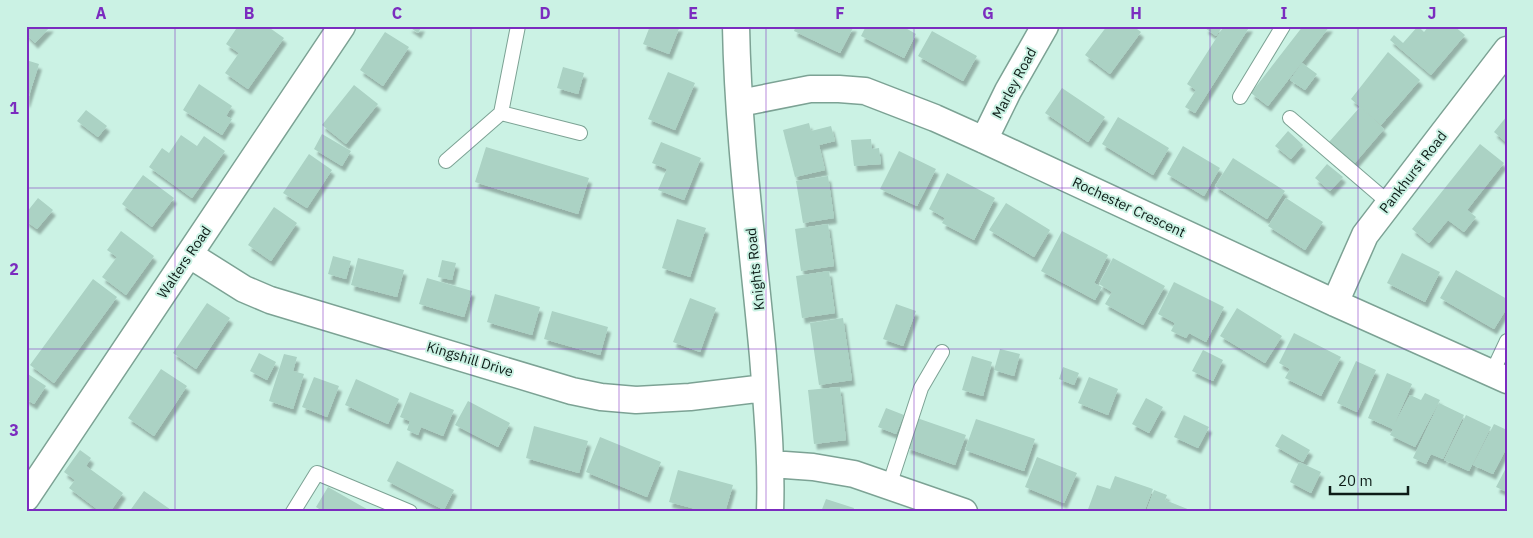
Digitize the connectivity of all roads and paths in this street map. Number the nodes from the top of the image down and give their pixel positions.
1 (342, 26) edge
2 (518, 26) edge
3 (736, 26) edge
4 (1045, 26) edge
5 (1283, 26) edge
6 (1507, 50) edge
7 (1240, 97) dead end
8 (740, 103) junction
9 (501, 113) junction
10 (1290, 118) dead end
11 (580, 133) dead end
12 (984, 140) junction
13 (446, 161) dead end
14 (1389, 203) junction
15 (190, 255) junction
16 (1335, 303) junction
17 (1507, 341) edge
18 (942, 352) dead end
19 (1499, 376) edge
20 (765, 388) junction
21 (771, 464) junction
22 (889, 486) junction
23 (26, 498) edge
24 (293, 512) edge
25 (410, 512) edge
26 (770, 512) edge
27 (964, 512) edge

1 - 15 street, Walters Road
2 - 9 lane
3 - 8 street, Knights Road
4 - 12 street, Marley Road
5 - 7 lane
6 - 14 street, Pankhurst Road
8 - 12 street, Rochester Crescent
8 - 20 street, Knights Road
9 - 11 lane
9 - 13 lane
10 - 14 lane
12 - 16 street, Rochester Crescent
14 - 16 street, Pankhurst Road
15 - 20 street, Kingshill Drive
15 - 23 street, Walters Road
16 - 19 street, Rochester Crescent
17 - 19 lane
18 - 22 lane
20 - 21 street, Knights Road
21 - 22 street
21 - 26 street, Knights Road
22 - 27 street
24 - 25 lane

